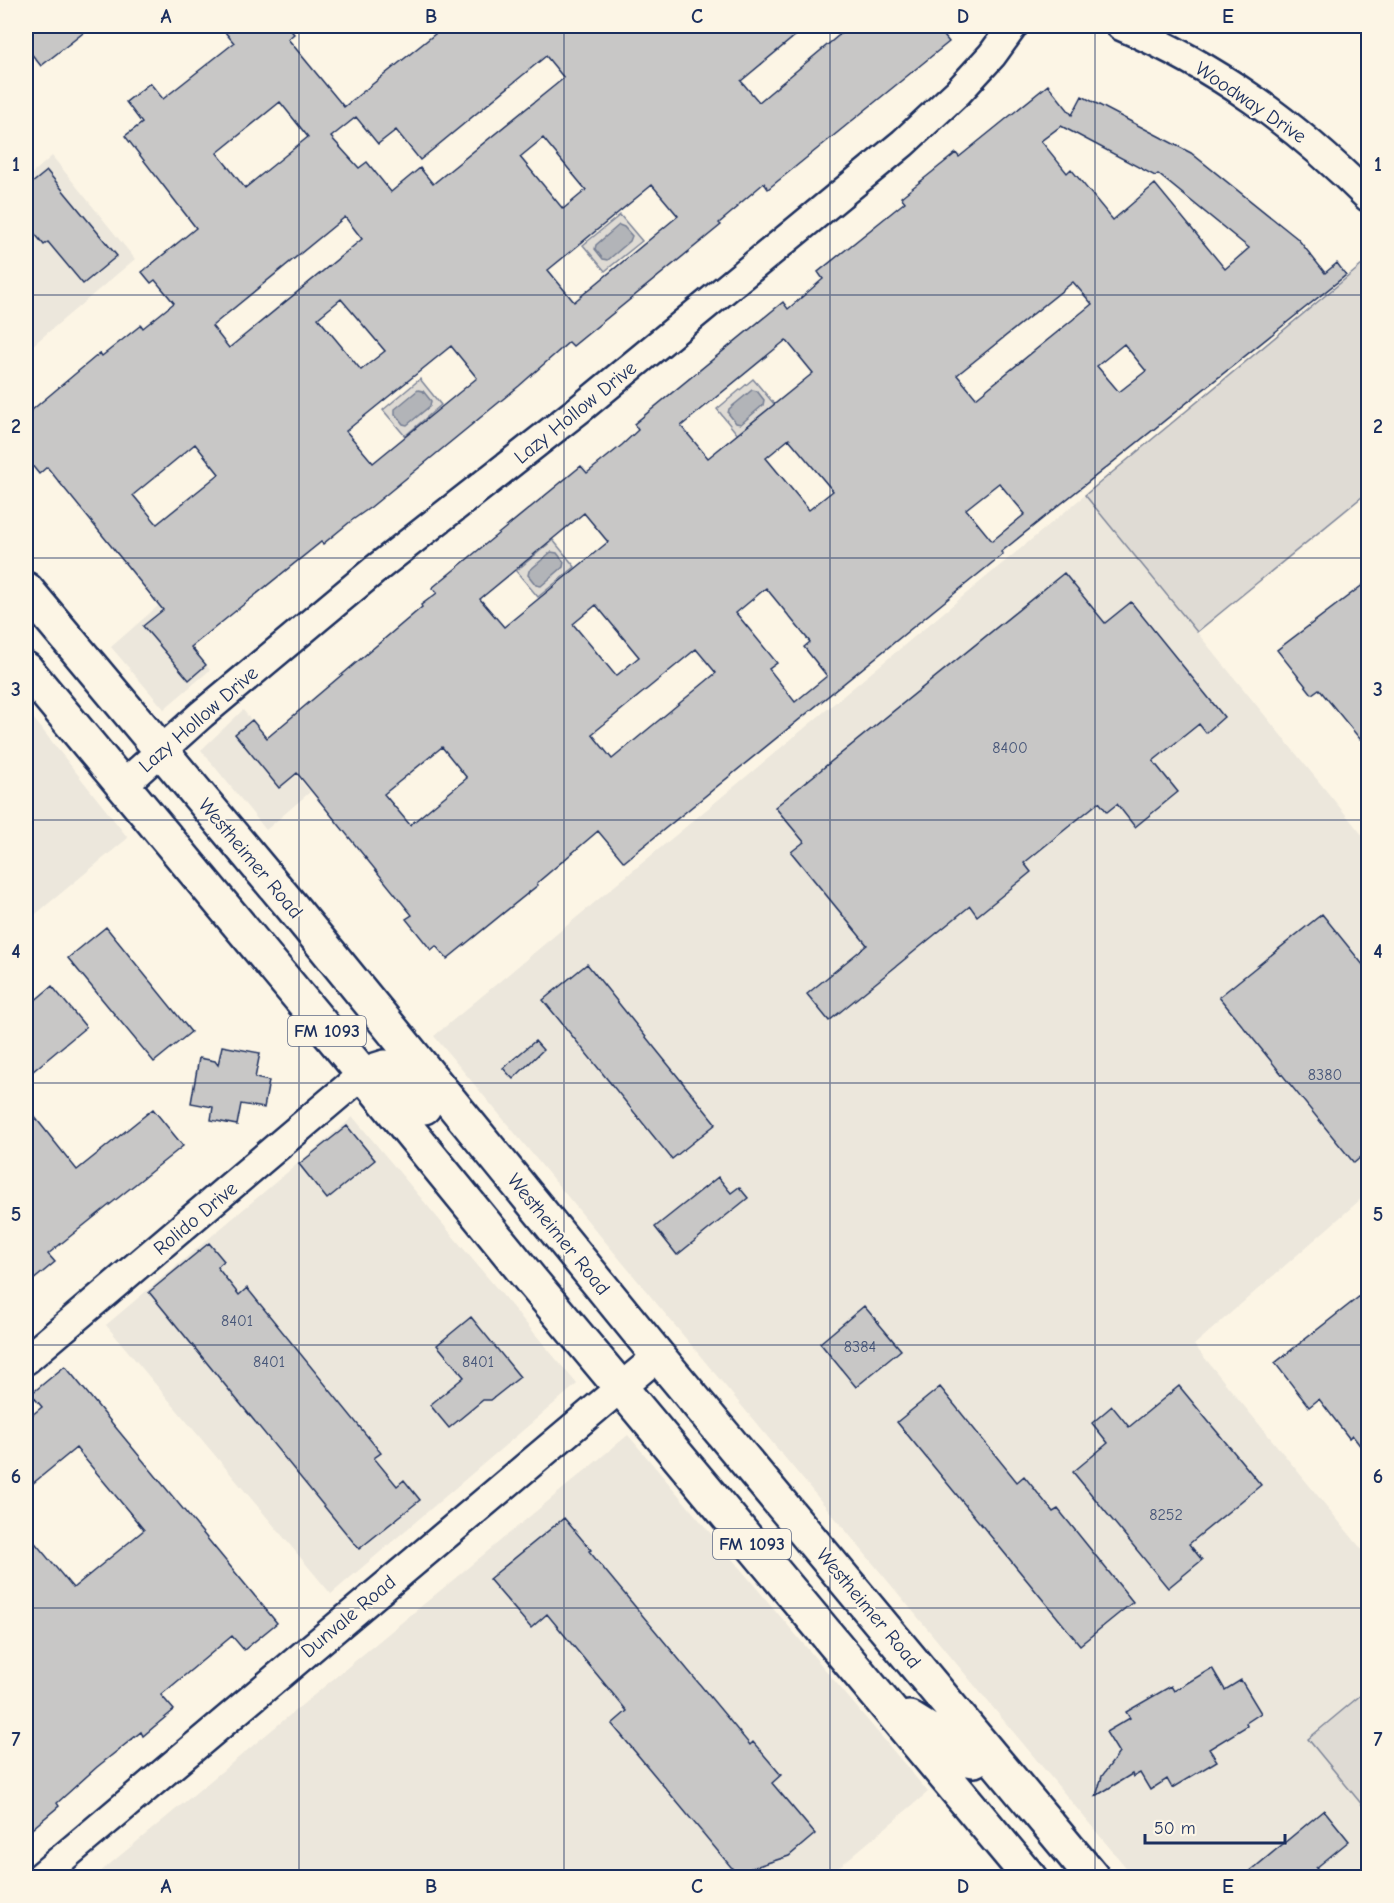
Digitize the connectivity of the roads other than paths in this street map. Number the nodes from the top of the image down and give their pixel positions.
1 (1013, 26) edge
2 (1121, 26) edge
3 (1368, 197) edge
4 (26, 589) edge
5 (26, 669) edge
6 (162, 751) junction
7 (123, 785) junction
8 (363, 1074) junction
9 (504, 1166) junction
10 (658, 1356) junction
11 (26, 1360) edge
12 (620, 1388) junction
13 (883, 1701) junction
14 (988, 1752) junction
15 (960, 1793) junction
16 (1064, 1842) junction
17 (39, 1878) edge
18 (1030, 1878) edge
19 (1093, 1878) edge

1 - 6 street, Lazy Hollow Drive
2 - 3 street, Woodway Drive
4 - 6 main road, Westheimer Road / FM 1093
5 - 7 main road, FM 1093
6 - 7 street, Lazy Hollow Drive
6 - 9 main road, Westheimer Road / FM 1093
7 - 8 main road, FM 1093
8 - 9 main road
8 - 11 street, Rolido Drive
8 - 12 main road, FM 1093
9 - 10 main road, Westheimer Road / FM 1093
10 - 12 street, Dunvale Road
10 - 14 main road, Westheimer Road / FM 1093
12 - 13 main road, FM 1093
12 - 17 street, Dunvale Road
13 - 14 main road
13 - 15 main road, FM 1093
14 - 16 main road, Westheimer Road / FM 1093
15 - 16 main road
15 - 18 main road, FM 1093
16 - 19 main road, Westheimer Road / FM 1093

